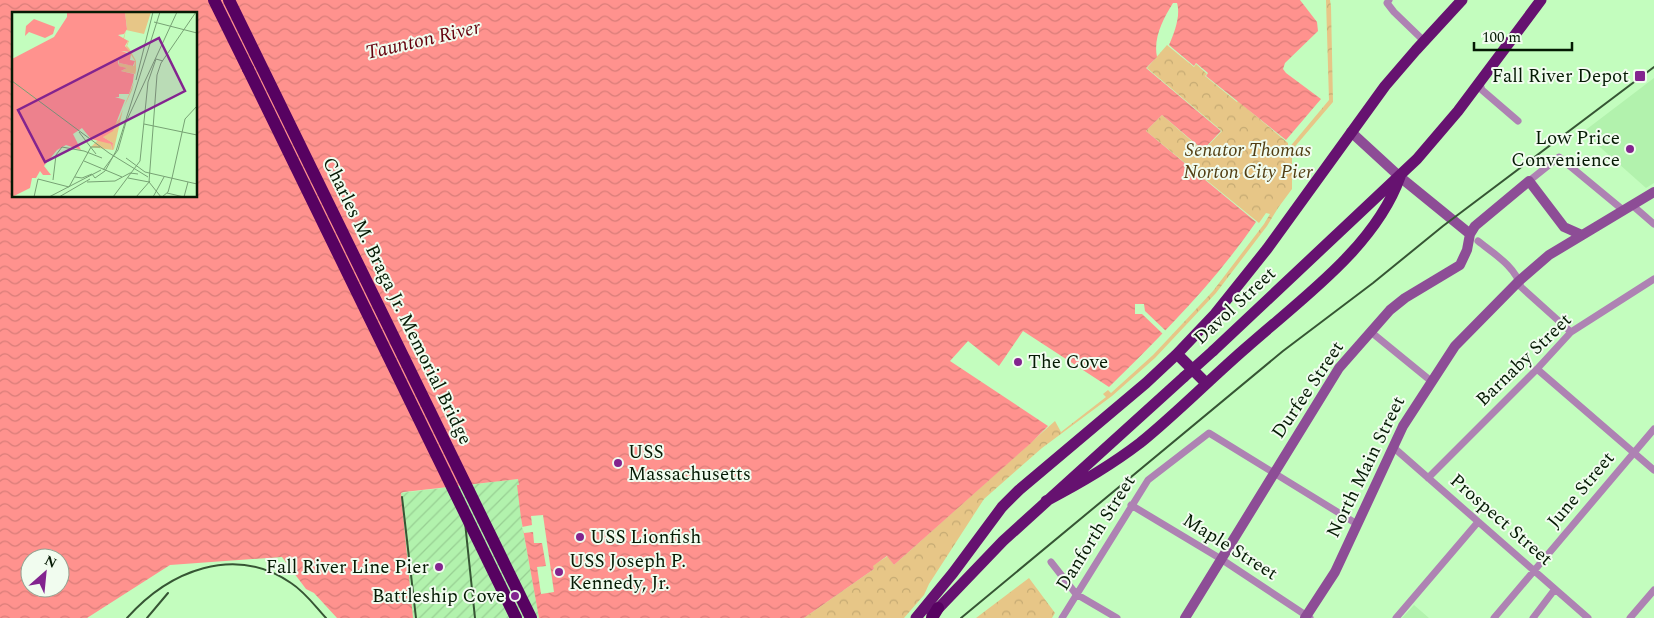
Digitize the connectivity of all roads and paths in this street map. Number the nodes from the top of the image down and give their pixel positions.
1 (214, 0) edge
2 (229, 0) edge
3 (1389, 0) edge
4 (1462, 0) edge
5 (1541, 0) edge
6 (1424, 41) junction
7 (1480, 84) junction
8 (1518, 121) dead end
9 (1351, 132) junction
10 (1400, 177) junction
11 (1529, 181) junction
12 (1654, 192) edge
13 (1632, 205) junction
14 (1623, 210) junction
15 (1654, 224) edge
16 (1564, 227) junction
17 (1470, 234) junction
18 (1582, 235) junction
19 (1478, 241) dead end
20 (1564, 245) junction
21 (1654, 279) edge
22 (1519, 281) junction
23 (1370, 332) junction
24 (1571, 332) junction
25 (1177, 354) junction
26 (1537, 369) junction
27 (1431, 381) junction
28 (1206, 383) junction
29 (1654, 429) edge
30 (1393, 447) junction
31 (1634, 453) junction
32 (1654, 470) edge
33 (1274, 473) junction
34 (1428, 478) junction
35 (1046, 501) junction
36 (1131, 505) junction
37 (1478, 522) junction
38 (1357, 524) junction
39 (1221, 559) junction
40 (1050, 562) dead end
41 (1534, 571) junction
42 (1555, 589) junction
43 (1654, 590) edge
44 (1076, 594) junction
45 (933, 615) edge
46 (1308, 617) edge
47 (516, 618) edge
48 (531, 618) edge
49 (916, 618) edge
50 (1062, 618) edge
51 (1117, 618) edge
52 (1185, 618) edge
53 (1396, 618) edge
54 (1494, 618) edge
55 (1533, 618) edge
56 (1588, 618) edge
57 (1630, 618) edge

1 - 47 highway, Charles M. Braga Jr. Memorial Bridge, bridge
2 - 48 highway, Charles M. Braga Jr. Memorial Bridge
3 - 6 street
4 - 6 highway, Davol Street
5 - 7 highway, Davol Street
6 - 9 highway, Davol Street
7 - 8 street
7 - 10 highway, Davol Street
9 - 10 main road
9 - 25 highway, Davol Street
10 - 17 main road
10 - 28 highway
10 - 35 highway, Davol Street, bridge
11 - 14 street, Durfee Street
11 - 16 main road
11 - 17 main road, Durfee Street
12 - 13 main road, North Main Street
13 - 14 main road, North Main Street
13 - 15 street
14 - 18 main road, North Main Street
16 - 18 main road
16 - 20 main road
17 - 23 main road, Durfee Street
18 - 20 main road, North Main Street
19 - 22 street
20 - 22 main road, North Main Street
21 - 24 street, Barnaby Street
22 - 24 street
22 - 27 main road, North Main Street
23 - 27 street
23 - 33 main road, Durfee Street
24 - 26 street, Barnaby Street
25 - 28 highway
25 - 49 highway, Davol Street
26 - 31 street
26 - 34 street, Barnaby Street
27 - 30 main road, North Main Street
28 - 35 highway
29 - 31 street, June Street
30 - 34 street, Prospect Street
30 - 38 main road, North Main Street
31 - 32 street
31 - 41 street, June Street
33 - 36 street, Danforth Street
33 - 38 street
33 - 39 main road, Durfee Street
34 - 37 street, Prospect Street
35 - 45 highway, Davol Street
36 - 39 street, Maple Street
36 - 44 street, Danforth Street
37 - 41 street, Prospect Street
37 - 53 street
38 - 46 main road, North Main Street
39 - 46 street, Maple Street
39 - 52 main road, Durfee Street
40 - 44 street
41 - 42 street, Prospect Street
41 - 54 street, June Street
42 - 55 street
42 - 56 street, Prospect Street
43 - 57 street
44 - 50 street, Danforth Street
44 - 51 street

